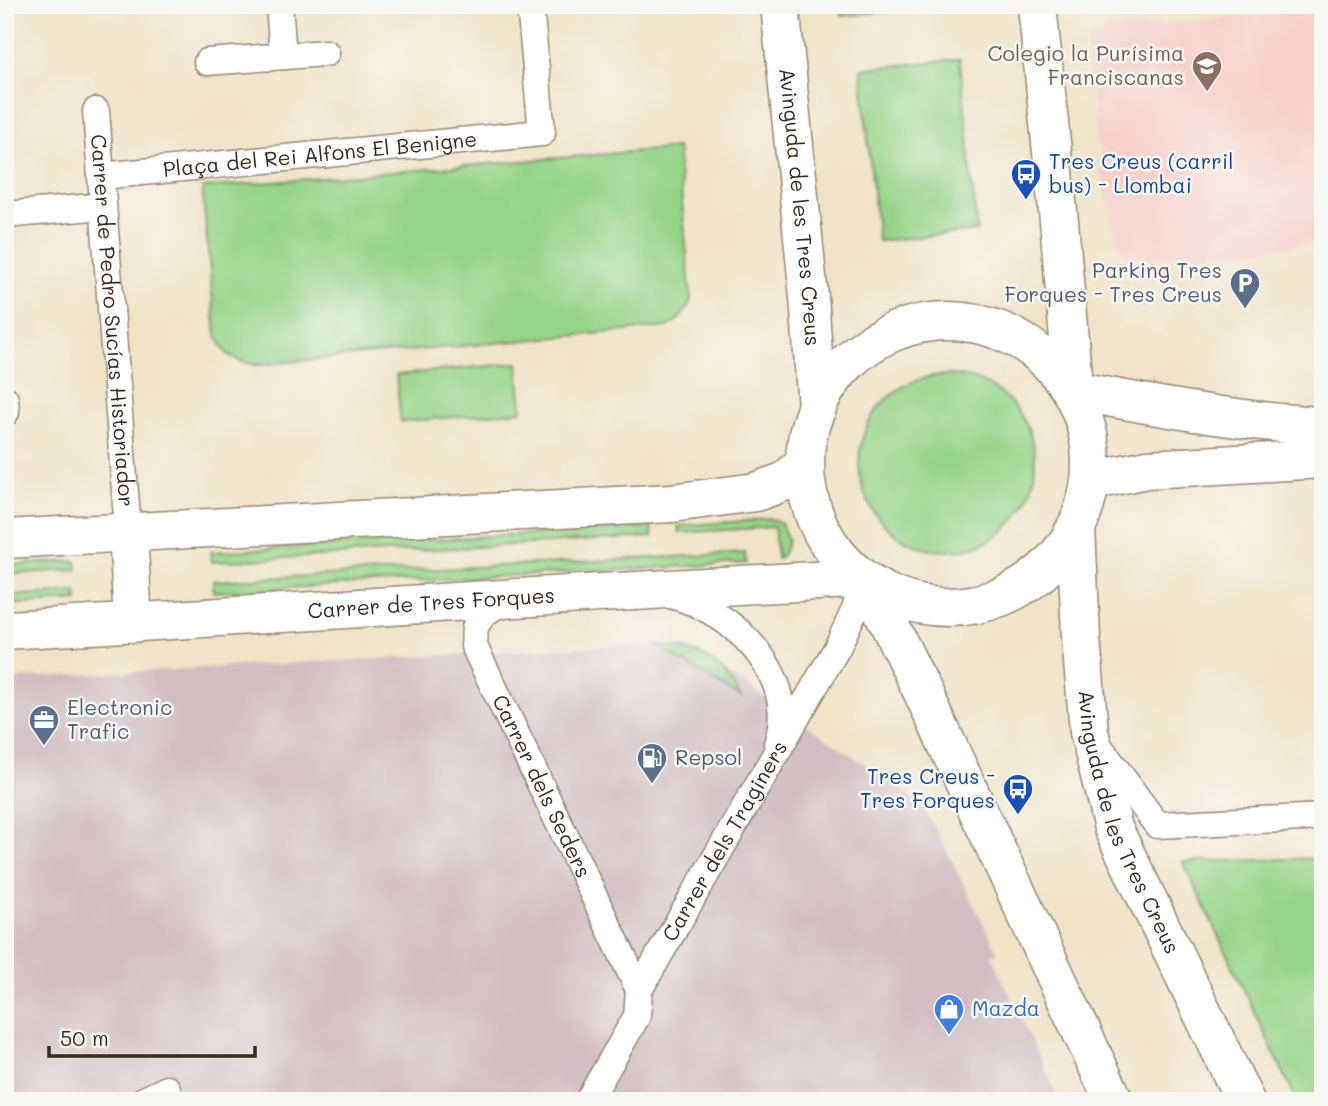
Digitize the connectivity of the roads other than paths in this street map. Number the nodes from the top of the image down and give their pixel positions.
1 (279, 5) edge
2 (530, 5) edge
3 (780, 5) edge
4 (1037, 5) edge
5 (326, 53) dead end
6 (283, 56) junction
7 (207, 62) dead end
8 (96, 111) dead end
9 (101, 176) junction
10 (103, 206) junction
11 (5, 215) edge
12 (1074, 388) junction
13 (817, 408) junction
14 (1323, 426) edge
15 (1323, 459) edge
16 (804, 463) junction
17 (1091, 481) junction
18 (1076, 527) junction
19 (128, 531) junction
20 (5, 539) edge
21 (863, 582) junction
22 (632, 590) junction
23 (516, 599) junction
24 (133, 623) junction
25 (5, 630) edge
26 (1089, 732) junction
27 (768, 770) junction
28 (1323, 817) edge
29 (639, 990) junction
30 (167, 1089) dead end
31 (142, 1101) edge
32 (589, 1101) edge
33 (1114, 1101) edge
34 (1245, 1101) edge

1 - 6 street
2 - 9 street, Plaça del Rei Alfons El Benigne
3 - 13 main road, Avinguda de les Tres Creus
4 - 12 main road
5 - 6 street
6 - 7 street
8 - 9 street, Carrer de Pedro Sucías Historiador
9 - 10 street, Carrer de Pedro Sucías Historiador
10 - 11 street
10 - 19 street, Carrer de Pedro Sucías Historiador
12 - 13 main road
12 - 14 main road
12 - 17 main road
13 - 16 main road
15 - 17 main road
16 - 19 main road
16 - 21 main road
17 - 18 main road
18 - 21 main road
18 - 26 main road, Avinguda de les Tres Creus
19 - 20 main road
19 - 24 main road
21 - 22 main road, Carrer de Tres Forques
21 - 27 street, Carrer dels Traginers
21 - 33 main road
22 - 23 main road, Carrer de Tres Forques
22 - 27 street
23 - 24 main road, Carrer de Tres Forques
23 - 29 street, Carrer dels Seders
24 - 25 main road, Carrer de Tres Forques
26 - 28 street
26 - 34 main road, Avinguda de les Tres Creus
27 - 29 street, Carrer dels Traginers
29 - 32 street, Carrer dels Traginers
30 - 31 street

